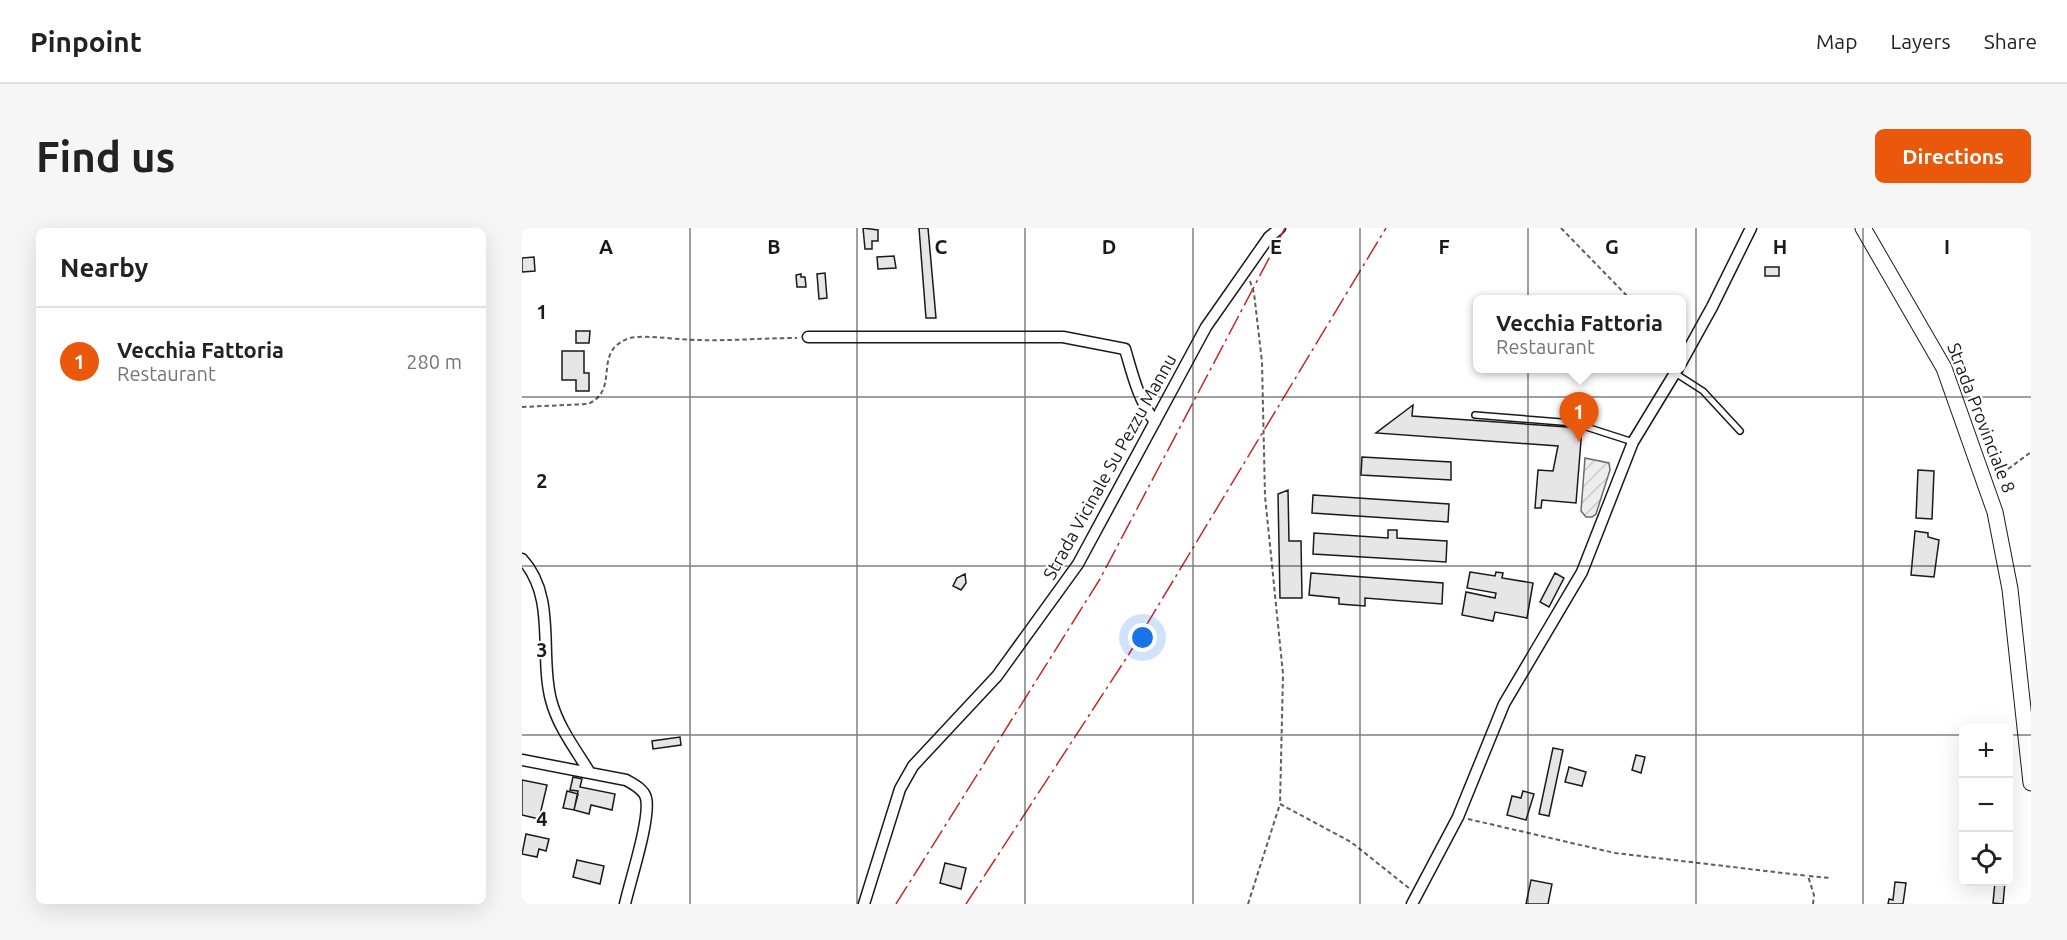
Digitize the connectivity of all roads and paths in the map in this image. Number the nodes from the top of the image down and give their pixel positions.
1 (1280, 228) edge
2 (1561, 228) edge
3 (1751, 228) edge
4 (1863, 228) edge
5 (1246, 271) junction
6 (1625, 295) edge
7 (808, 337) joint
8 (1686, 354) edge
9 (1676, 373) edge
10 (1680, 373) edge
11 (522, 407) edge
12 (1475, 415) dead end
13 (1155, 422) junction
14 (1740, 431) dead end
15 (1633, 442) junction
16 (2031, 452) edge
17 (1987, 485) junction
18 (522, 558) edge
19 (522, 760) edge
20 (590, 773) junction
21 (2031, 783) edge
22 (1280, 804) junction
23 (1458, 817) junction
24 (1808, 876) junction
25 (1831, 878) dead end
26 (1415, 900) edge
27 (625, 904) edge
28 (864, 904) edge
29 (1248, 904) edge
30 (1813, 904) edge

1 - 5 street, Strada Vicinale Su Pezzu Mannu
2 - 6 path
3 - 8 street
4 - 17 main road, Strada Provinciale 8
5 - 13 street, Strada Vicinale Su Pezzu Mannu
5 - 22 path
7 - 11 path
7 - 13 street
9 - 15 street
10 - 14 lane
12 - 15 lane
13 - 28 street, Strada Vicinale Su Pezzu Mannu
15 - 23 street
16 - 17 path
17 - 21 main road, Strada Provinciale 8
18 - 20 street
19 - 20 street
20 - 27 street
22 - 26 path
22 - 29 path
23 - 24 path
23 - 26 street
24 - 25 path
24 - 30 path

